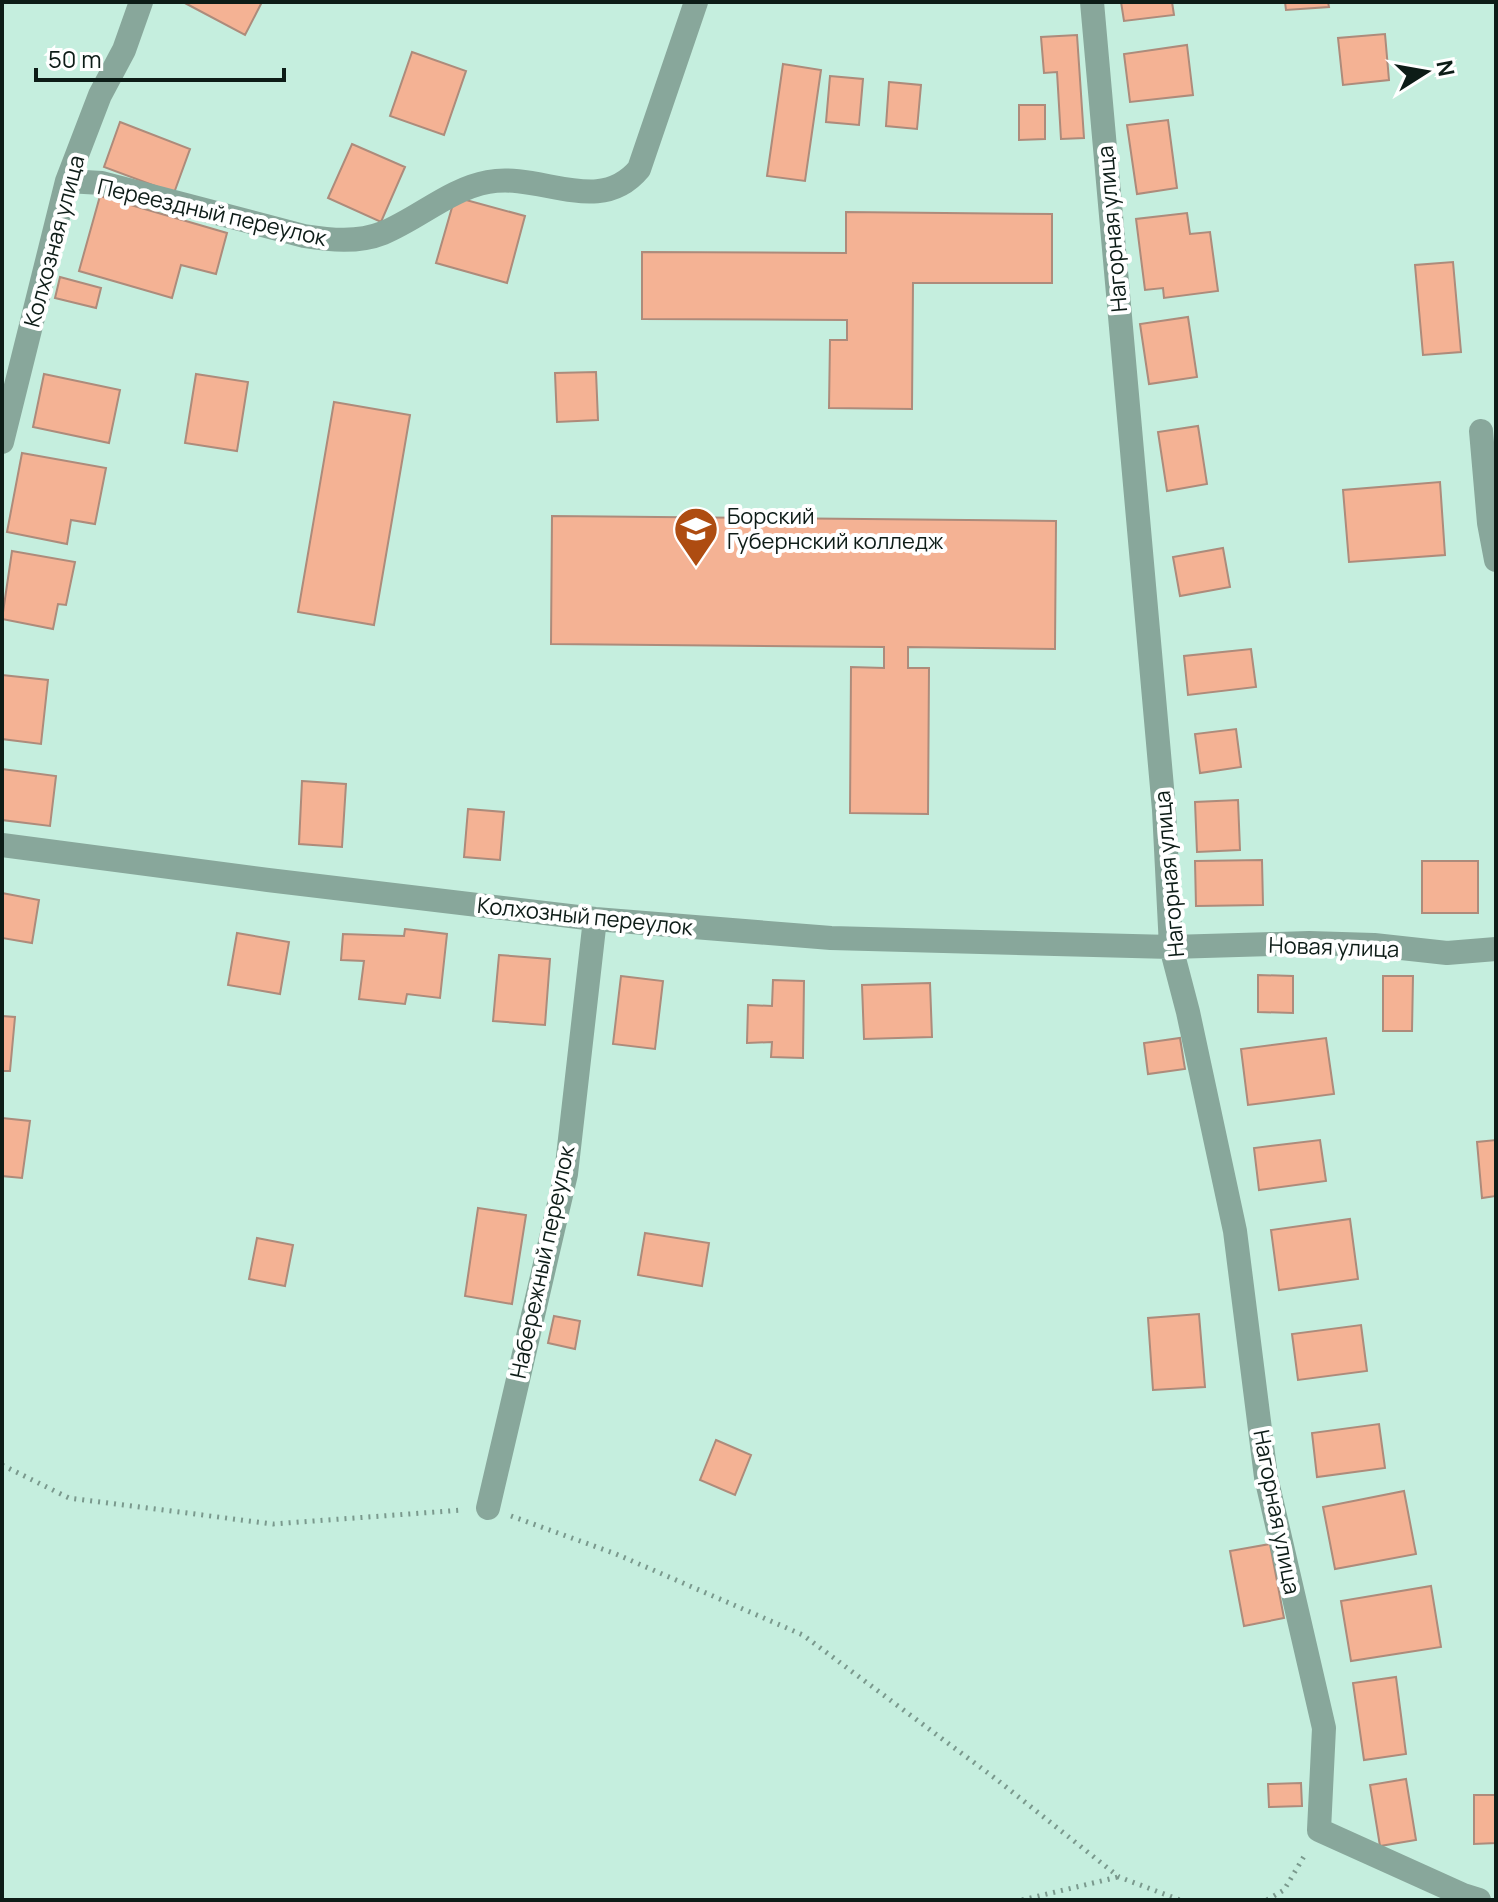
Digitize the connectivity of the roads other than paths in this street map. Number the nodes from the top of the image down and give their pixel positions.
1 (141, 2) edge
2 (696, 2) edge
3 (1092, 2) edge
4 (67, 181) junction
5 (1481, 431) dead end
6 (2, 442) edge
7 (1496, 560) edge
8 (2, 845) edge
9 (595, 919) junction
10 (1171, 947) junction
11 (1496, 949) edge
12 (488, 1508) road end
13 (1479, 1900) edge

1 - 4 street, Колхозная улица
2 - 4 street, Переездный переулок
3 - 10 street, Нагорная улица
4 - 6 street, Колхозная улица
5 - 7 street
8 - 9 street, Колхозный переулок
9 - 10 street, Колхозный переулок
9 - 12 street, Набережный переулок
10 - 11 street, Новая улица
10 - 13 street, Нагорная улица

